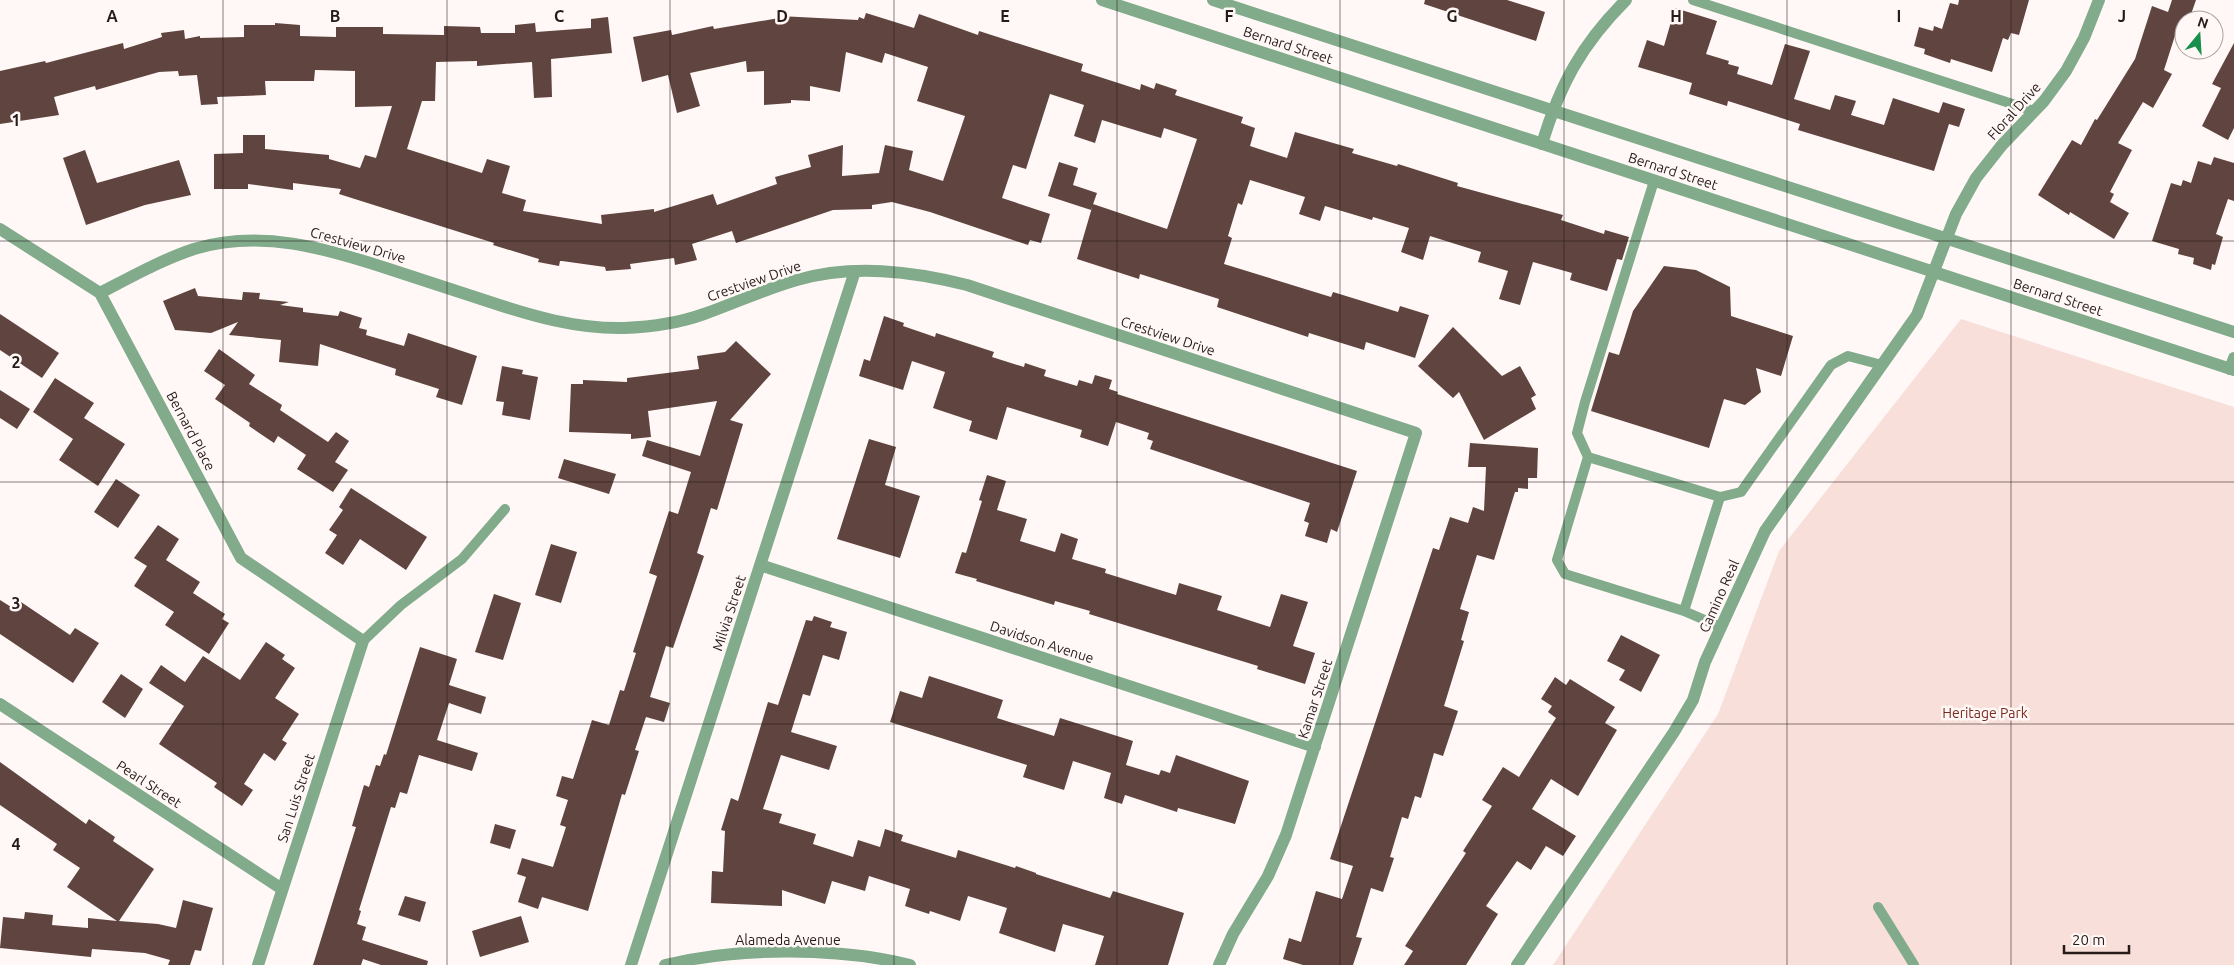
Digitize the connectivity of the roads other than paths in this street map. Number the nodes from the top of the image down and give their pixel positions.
1 (1102, 0) edge
2 (1212, 0) edge
3 (1626, 0) edge
4 (1692, 0) edge
5 (2099, 0) edge
6 (1552, 110) junction
7 (2034, 111) junction
8 (1542, 144) junction
9 (1654, 181) junction
10 (0, 229) edge
11 (1947, 238) junction
12 (855, 271) junction
13 (1934, 272) junction
14 (100, 293) junction
15 (2234, 332) edge
16 (1882, 365) junction
17 (2233, 366) edge
18 (1416, 433) joint
19 (1588, 457) junction
20 (1720, 497) junction
21 (505, 509) dead end
22 (760, 565) junction
23 (1684, 611) junction
24 (1721, 627) junction
25 (363, 641) junction
26 (0, 704) edge
27 (1315, 747) junction
28 (282, 889) junction
29 (1878, 907) dead end
30 (258, 965) edge
31 (631, 965) edge
32 (665, 965) edge
33 (910, 965) edge
34 (1219, 965) edge
35 (1517, 965) edge
36 (1914, 965) edge

1 - 8 street, Bernard Street
2 - 6 street, Bernard Street
3 - 6 street
4 - 7 lane
5 - 7 street, Floral Drive
6 - 8 street
6 - 11 street, Bernard Street
7 - 11 street, Floral Drive
8 - 9 street, Bernard Street
9 - 13 street, Bernard Street
9 - 19 lane
10 - 14 street, Bernard Place
11 - 13 street, Camino Real
11 - 15 street, Bernard Street
12 - 14 street, Crestview Drive
12 - 18 street, Crestview Drive
12 - 22 street, Milvia Street
13 - 16 street, Camino Real
13 - 17 street, Bernard Street
14 - 25 street, Bernard Place
16 - 20 lane
16 - 24 street, Camino Real
18 - 27 street, Kamar Street
19 - 20 lane
19 - 23 lane
20 - 23 lane
21 - 25 lane
22 - 27 street, Davidson Avenue
22 - 31 street, Milvia Street
23 - 24 lane
24 - 35 street, Camino Real
25 - 28 street, San Luis Street
26 - 28 street, Pearl Street
27 - 34 street, Kamar Street
28 - 30 street, San Luis Street
29 - 36 lane
32 - 33 street, Alameda Avenue

